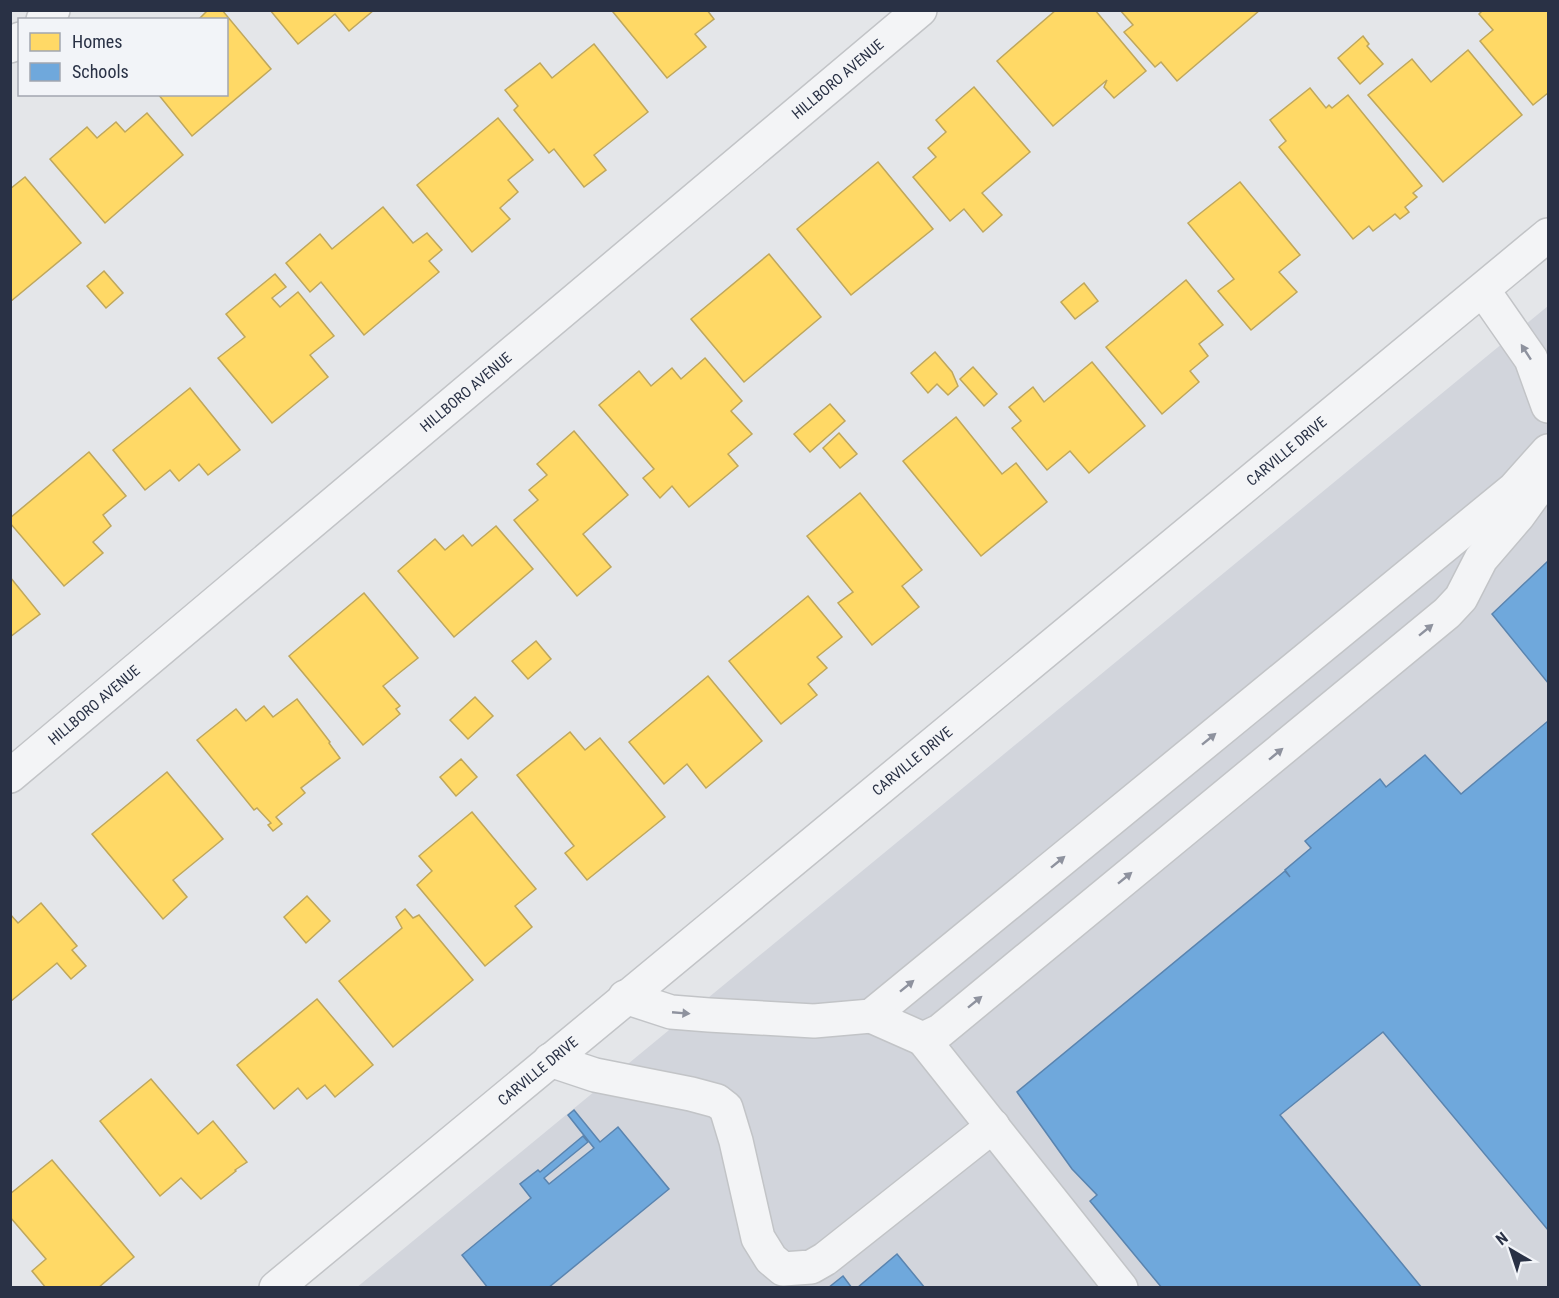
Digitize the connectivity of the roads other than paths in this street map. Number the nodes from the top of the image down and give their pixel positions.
1 (920, 10) edge
2 (1548, 235) edge
3 (1483, 290) junction
4 (1548, 406) edge
5 (1548, 454) edge
6 (10, 777) edge
7 (625, 997) junction
8 (871, 1016) junction
9 (923, 1039) junction
10 (550, 1060) junction
11 (993, 1125) junction
12 (276, 1287) edge
13 (1121, 1287) edge

1 - 6 street, HILLBORO AVENUE
2 - 3 street, CARVILLE DRIVE
4 -> 3 street
3 - 7 street, CARVILLE DRIVE
8 -> 5 street
9 -> 5 street
7 -> 8 street
7 - 10 street, CARVILLE DRIVE
8 - 9 street
9 - 11 street
10 - 11 street
10 - 12 street, CARVILLE DRIVE
11 - 13 street

